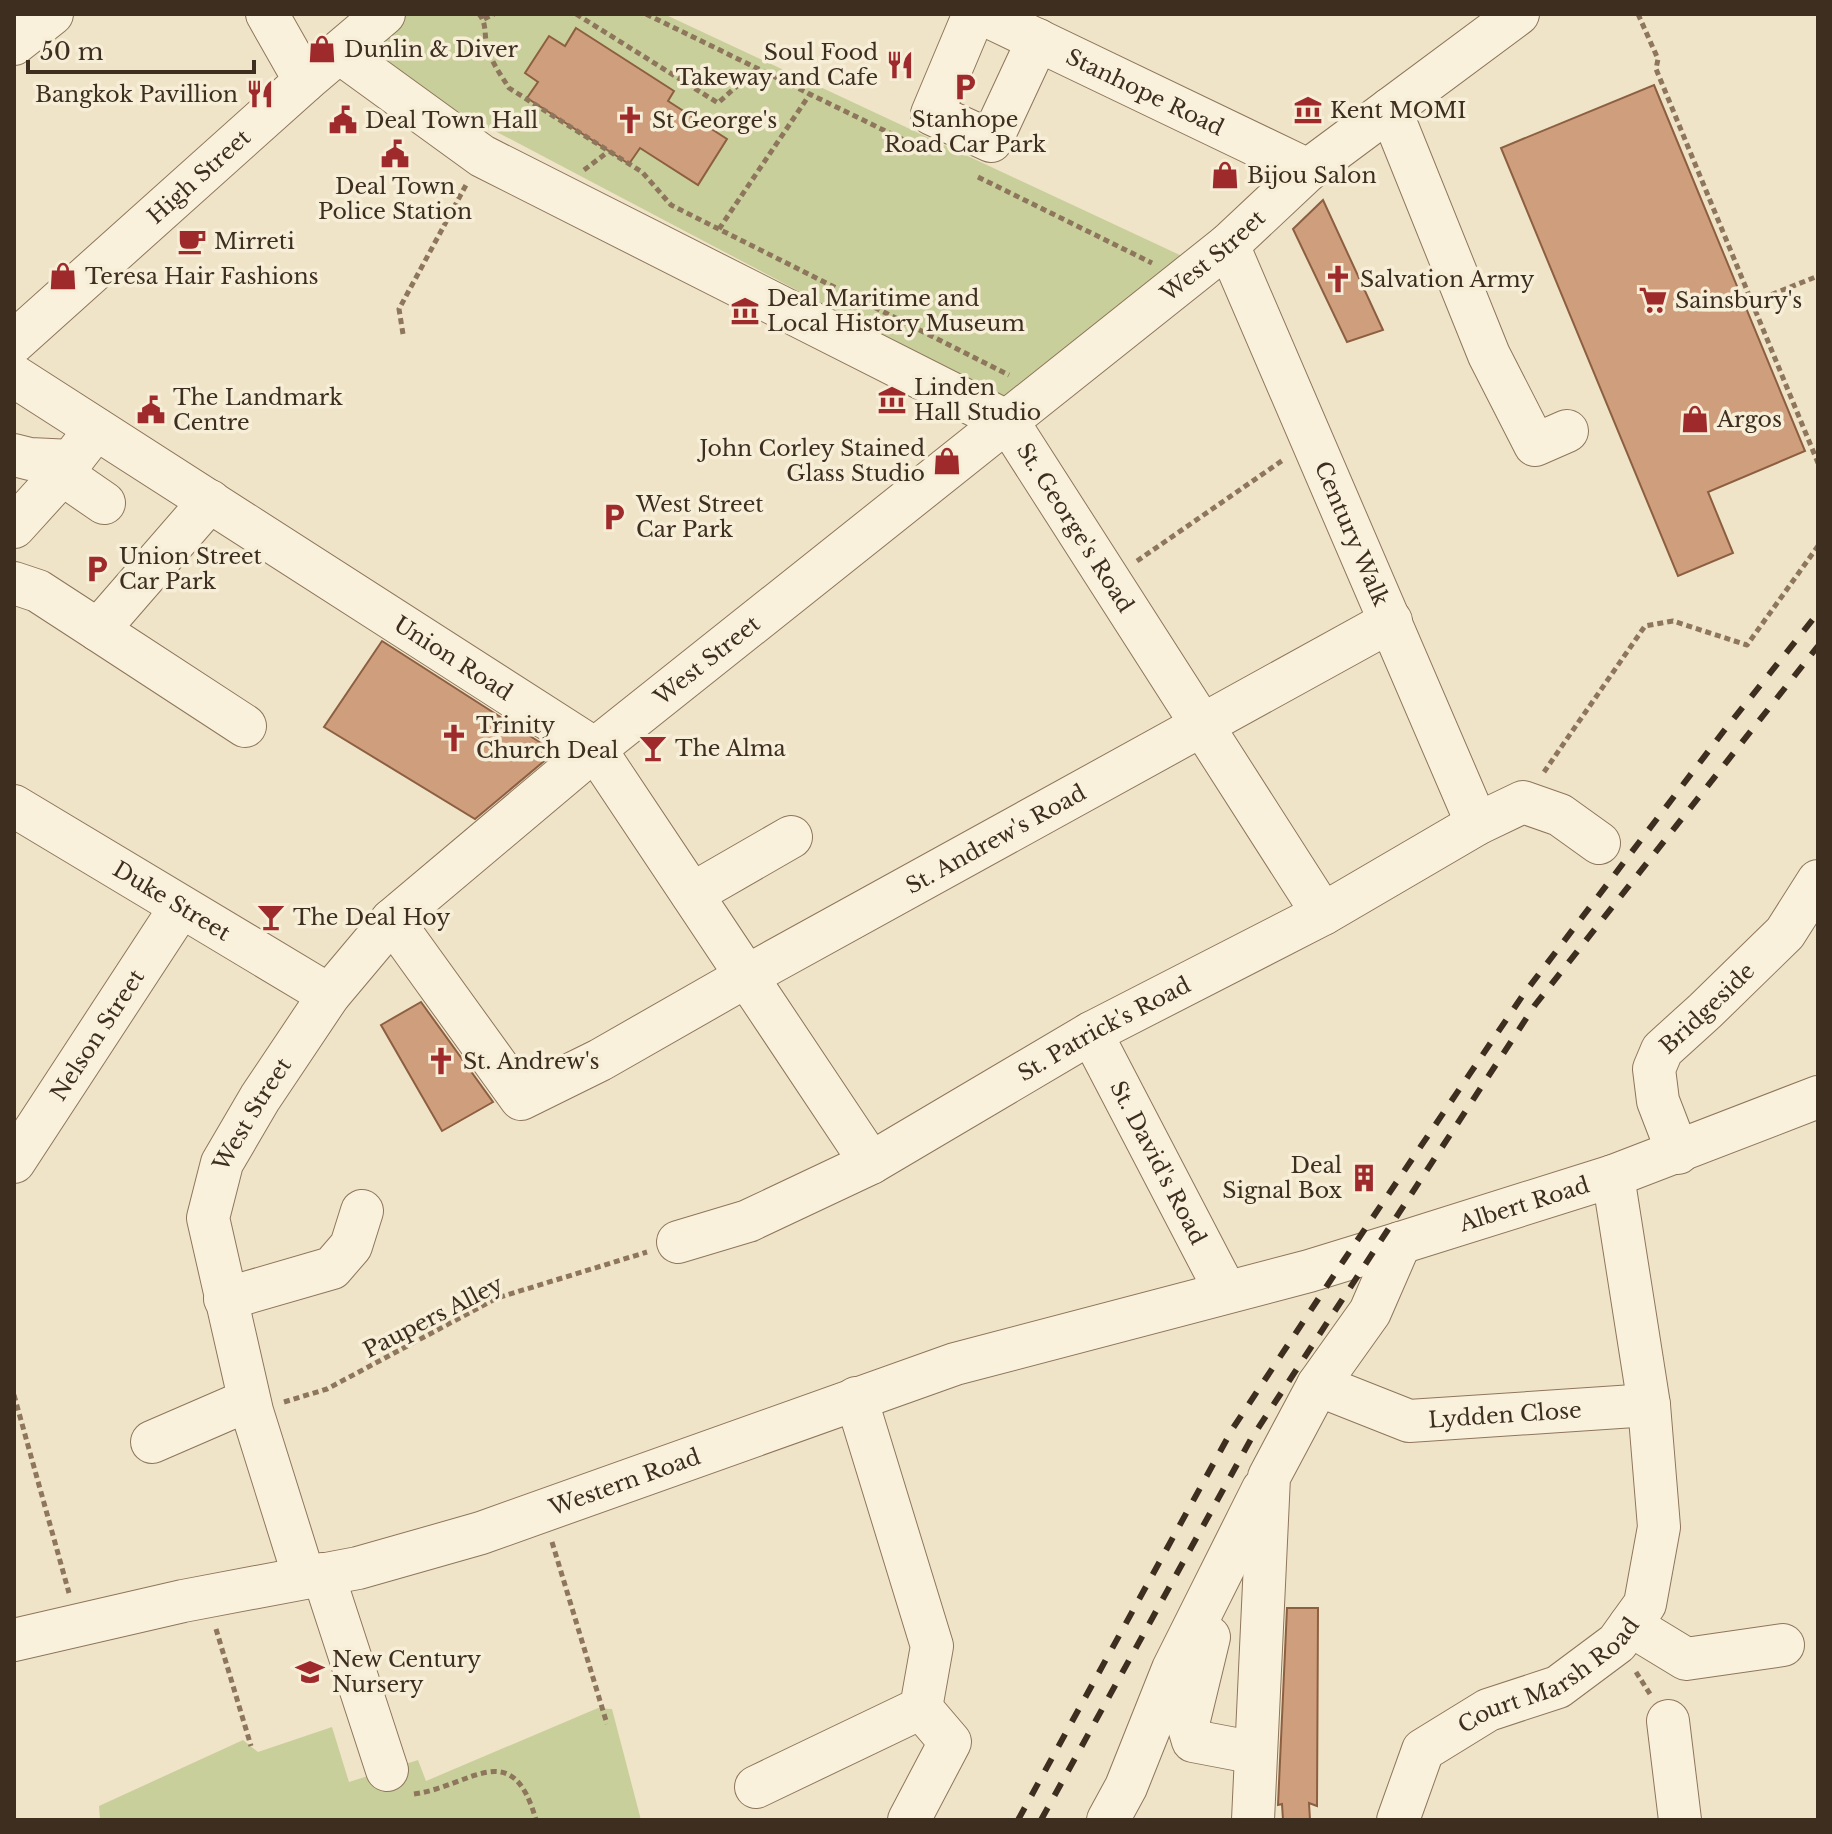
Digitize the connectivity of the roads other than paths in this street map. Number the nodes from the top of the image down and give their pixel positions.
1 (52, 14) edge
2 (267, 14) edge
3 (384, 14) edge
4 (974, 14) edge
5 (983, 14) edge
6 (1518, 14) edge
7 (1038, 40) junction
8 (14, 44) edge
9 (340, 53) junction
10 (305, 81) junction
11 (1390, 109) junction
12 (1308, 170) junction
13 (1228, 245) junction
14 (14, 342) edge
15 (14, 376) edge
16 (1008, 422) junction
17 (1567, 431) dead end
18 (77, 454) junction
19 (14, 455) edge
20 (210, 501) junction
21 (104, 503) dead end
22 (14, 527) edge
23 (14, 583) edge
24 (1391, 621) junction
25 (98, 630) junction
26 (1203, 725) junction
27 (245, 726) dead end
28 (595, 749) junction
29 (20, 821) edge
30 (1477, 824) junction
31 (791, 837) dead end
32 (1599, 843) dead end
33 (1818, 881) edge
34 (692, 894) junction
35 (180, 908) junction
36 (1323, 914) junction
37 (392, 920) junction
38 (747, 976) junction
39 (329, 995) junction
40 (1091, 1033) junction
41 (1818, 1097) edge
42 (1678, 1153) junction
43 (14, 1162) edge
44 (871, 1163) junction
45 (1613, 1176) junction
46 (368, 1198) dead end
47 (678, 1242) road end
48 (1400, 1243) junction
49 (1226, 1292) junction
50 (225, 1299) junction
51 (1318, 1385) junction
52 (856, 1398) junction
53 (250, 1405) junction
54 (1649, 1405) junction
55 (152, 1442) dead end
56 (1269, 1477) junction
57 (314, 1576) junction
58 (1265, 1577) junction
59 (1624, 1634) junction
60 (14, 1640) edge
61 (1783, 1645) dead end
62 (921, 1708) junction
63 (1668, 1721) road end
64 (1256, 1753) junction
65 (387, 1770) road end
66 (756, 1787) dead end
67 (909, 1820) edge
68 (1108, 1820) edge
69 (1253, 1820) edge
70 (1398, 1820) edge
71 (1680, 1820) edge

1 - 8 street
2 - 10 street
3 - 9 street, High Street
4 - 7 street
5 - 7 street, Stanhope Road
6 - 11 street, West Street
7 - 12 street, Stanhope Road
9 - 10 street, High Street
9 - 16 street, St. George's Road
10 - 14 street, High Street
11 - 12 street, West Street
11 - 17 street
12 - 13 street, West Street
13 - 16 street, West Street
13 - 24 street, Century Walk
15 - 18 street, Union Road
16 - 26 street, St. George's Road
16 - 28 street, West Street
18 - 19 street
18 - 20 street, Union Road
18 - 21 street
18 - 22 street
20 - 25 street
20 - 28 street, Union Road
23 - 25 street
24 - 26 street, St. Andrew's Road
24 - 30 street, Century Walk
25 - 27 street
26 - 36 street, St. George's Road
26 - 38 street, St. Andrew's Road
28 - 34 street, Union Road
28 - 37 street, West Street
29 - 35 street, Duke Street
30 - 32 street, St. Patrick's Road
30 - 36 street, St. Patrick's Road
31 - 34 street
33 - 42 street, Bridgeside
34 - 38 street, Union Road
35 - 39 street, Duke Street
35 - 43 street, Nelson Street
36 - 40 street, St. Patrick's Road
37 - 38 street, St. Andrew's Road
37 - 39 street, West Street
38 - 44 street, Union Road
39 - 50 street, West Street
40 - 44 street, St. Patrick's Road
40 - 49 street, St. David's Road
41 - 42 street, Albert Road
42 - 45 street, Albert Road
44 - 47 street, St. Patrick's Road
45 - 48 street, Albert Road
45 - 54 street, Court Marsh Road
46 - 50 street
48 - 49 street, Albert Road
48 - 51 street
49 - 52 street, Western Road
50 - 53 street, West Street
51 - 54 street, Lydden Close
51 - 56 street
52 - 57 street, Western Road
52 - 62 street
53 - 55 street
53 - 57 street, West Street
54 - 59 street, Court Marsh Road
56 - 58 street
56 - 68 street
57 - 60 street, Western Road
57 - 65 street, West Street
58 - 64 street
58 - 64 street
59 - 61 street
59 - 70 street, Court Marsh Road
62 - 66 street
62 - 67 street
63 - 71 street
64 - 69 street

